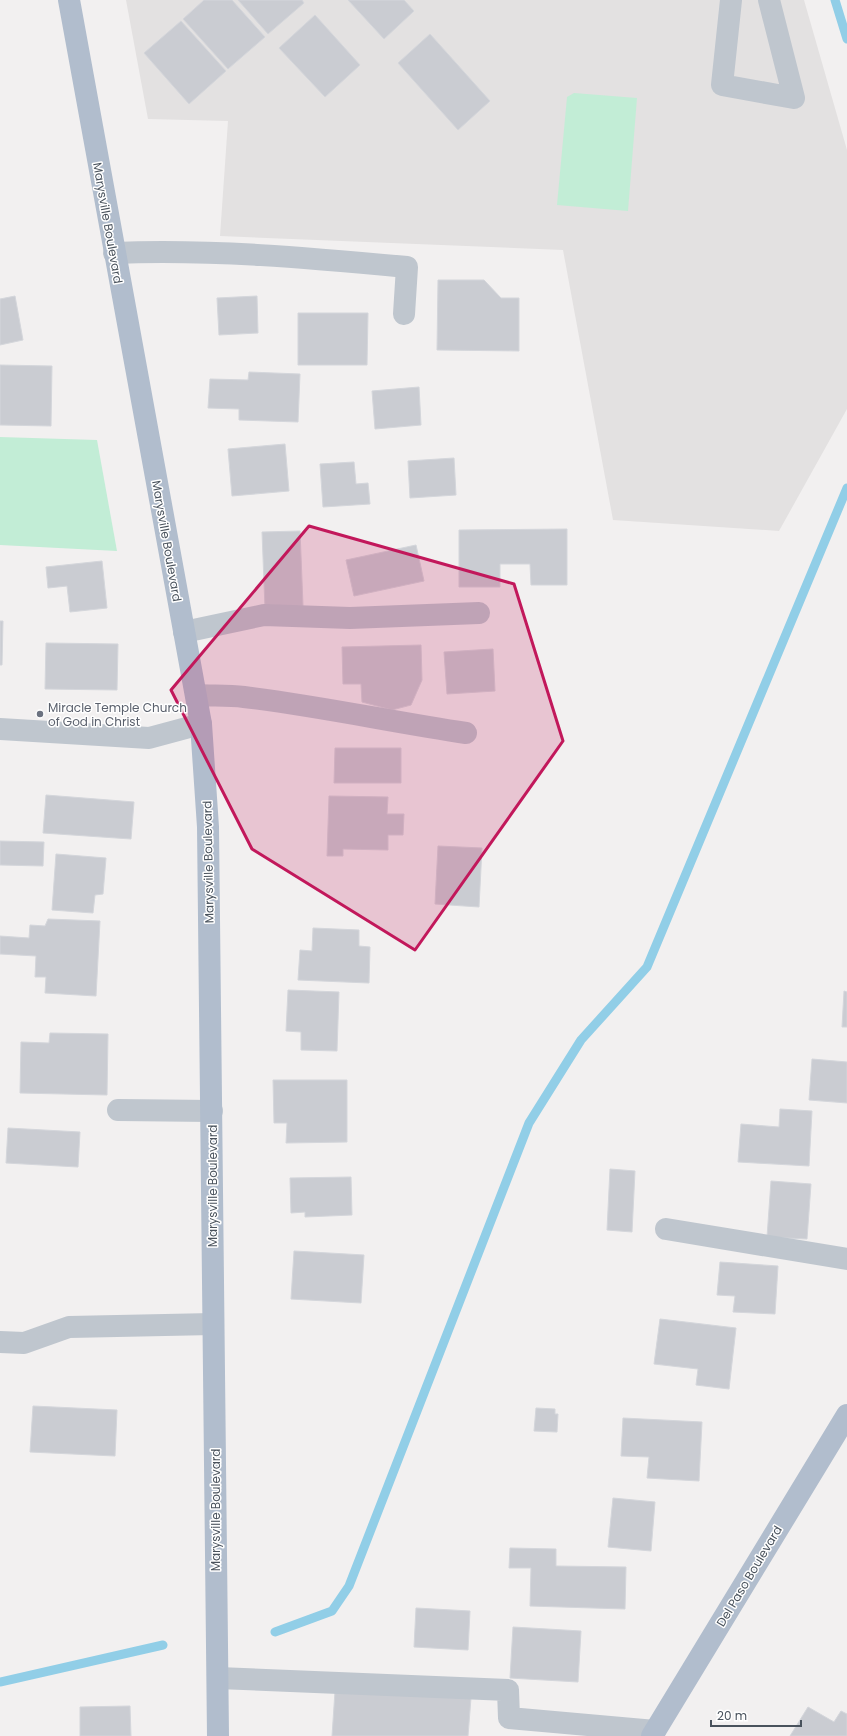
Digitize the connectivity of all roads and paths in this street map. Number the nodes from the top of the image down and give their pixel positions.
1 (68, 0) edge
2 (731, 0) edge
3 (768, 0) edge
4 (114, 253) junction
5 (404, 314) dead end
6 (479, 613) dead end
7 (184, 632) junction
8 (196, 696) junction
9 (201, 724) junction
10 (0, 729) edge
11 (466, 733) dead end
12 (118, 1110) dead end
13 (212, 1111) junction
14 (666, 1229) dead end
15 (847, 1258) edge
16 (213, 1324) junction
17 (0, 1342) edge
18 (847, 1415) edge
19 (218, 1678) junction
20 (653, 1734) edge
21 (218, 1736) edge

1 - 4 main road, Marysville Boulevard
2 - 3 street
4 - 5 street
4 - 7 main road, Marysville Boulevard
6 - 7 street
7 - 8 main road, Marysville Boulevard
8 - 9 main road, Marysville Boulevard
8 - 11 street
9 - 10 street
9 - 13 main road, Marysville Boulevard
12 - 13 street
13 - 16 main road, Marysville Boulevard
14 - 15 street
16 - 17 street
16 - 19 main road, Marysville Boulevard
18 - 20 main road, Del Paso Boulevard
19 - 20 street
19 - 21 main road, Marysville Boulevard

